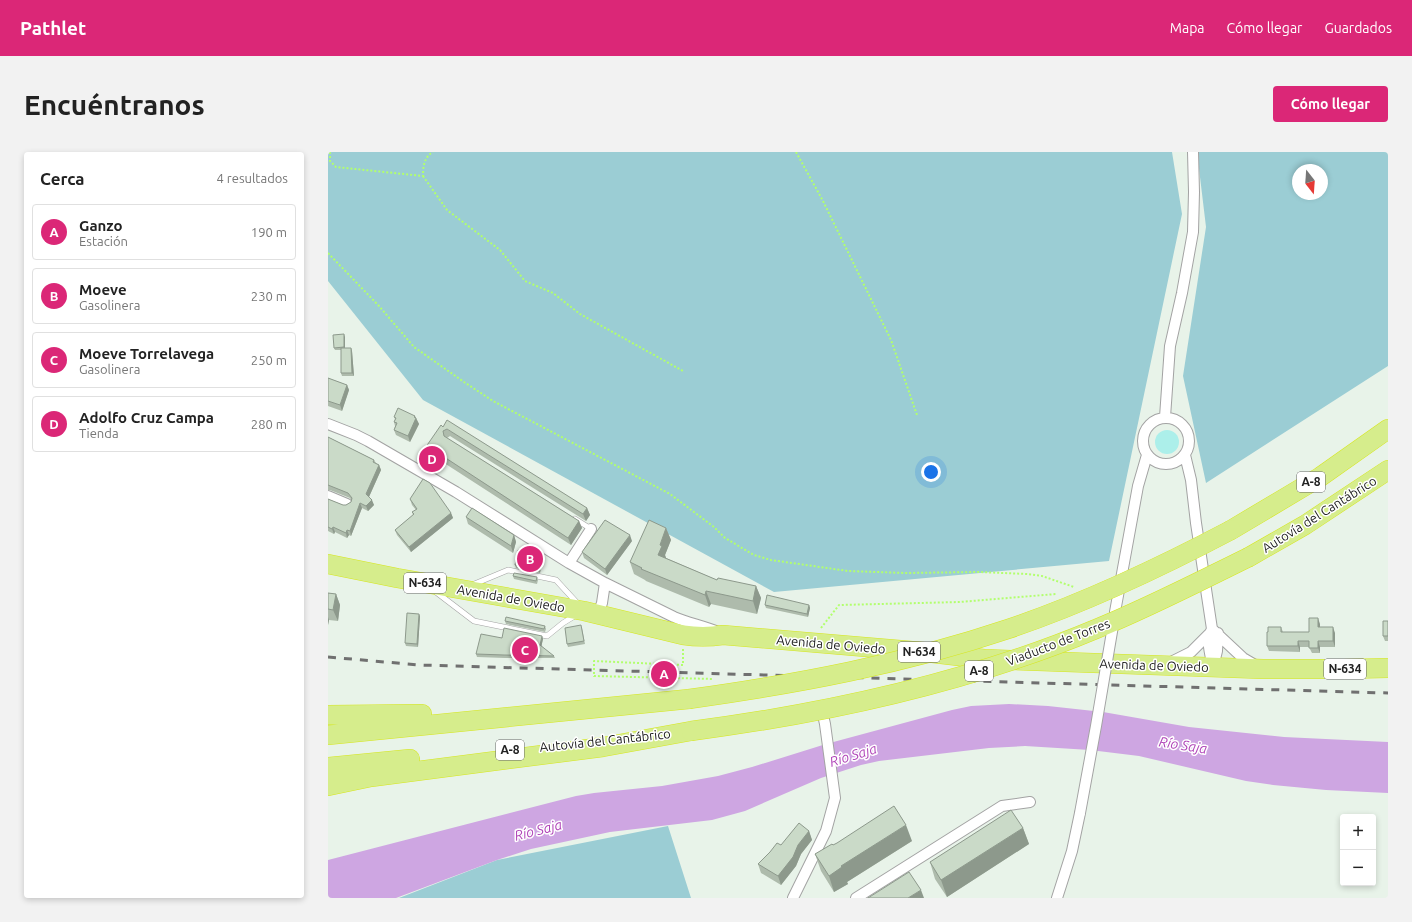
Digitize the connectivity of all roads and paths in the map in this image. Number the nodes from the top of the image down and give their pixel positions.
1 (330, 152) edge
2 (434, 152) edge
3 (796, 152) edge
4 (1193, 152) edge
5 (423, 176) junction
6 (328, 253) edge
7 (683, 371) dead end
8 (917, 415) dead end
9 (1165, 417) junction
10 (328, 424) edge
11 (1388, 429) edge
12 (1147, 455) junction
13 (1185, 455) junction
14 (1388, 470) edge
15 (328, 496) edge
16 (347, 504) edge
17 (573, 518) edge
18 (591, 529) joint
19 (1249, 557) joint
20 (569, 563) junction
21 (328, 564) edge
22 (425, 583) junction
23 (605, 583) junction
24 (1077, 588) dead end
25 (462, 589) junction
26 (1057, 594) dead end
27 (591, 612) junction
28 (826, 621) dead end
29 (1213, 632) junction
30 (723, 635) junction
31 (683, 665) dead end
32 (1162, 666) junction
33 (1214, 668) junction
34 (1388, 668) edge
35 (1263, 669) junction
36 (715, 679) dead end
37 (685, 699) junction
38 (821, 704) dead end
39 (328, 715) edge
40 (691, 731) junction
41 (328, 735) edge
42 (328, 767) edge
43 (328, 786) edge
44 (1030, 802) dead end
45 (793, 898) edge
46 (856, 898) edge
47 (1057, 898) edge

1 - 5 path
2 - 5 path
3 - 8 path
4 - 9 street
5 - 7 path
6 - 24 path
9 - 12 street
9 - 13 street
10 - 20 street
11 - 37 highway, A-8, bridge
12 - 13 street
12 - 47 street, bridge
13 - 29 street
14 - 19 highway, Autovía del Cantábrico / A-8
15 - 16 street
17 - 18 lane
18 - 20 street
19 - 40 highway, Viaducto de Torres / A-8, bridge
20 - 23 street
21 - 22 highway, Avenida de Oviedo / N-634
22 - 25 highway, Avenida de Oviedo / N-634
22 - 27 lane
23 - 27 street
23 - 30 street
25 - 27 highway, Avenida de Oviedo / N-634
25 - 27 lane
26 - 28 path
27 - 30 highway, Avenida de Oviedo / N-634
29 - 32 street
29 - 33 street
29 - 35 street
30 - 32 highway, Avenida de Oviedo / N-634
31 - 36 path
32 - 33 highway, Avenida de Oviedo / N-634
33 - 35 highway, Avenida de Oviedo / N-634
34 - 35 highway, Avenida de Oviedo / N-634
37 - 39 highway
37 - 41 highway, A-8
38 - 45 street
40 - 42 highway, Autovía del Cantábrico / A-8
40 - 43 highway
44 - 46 street

